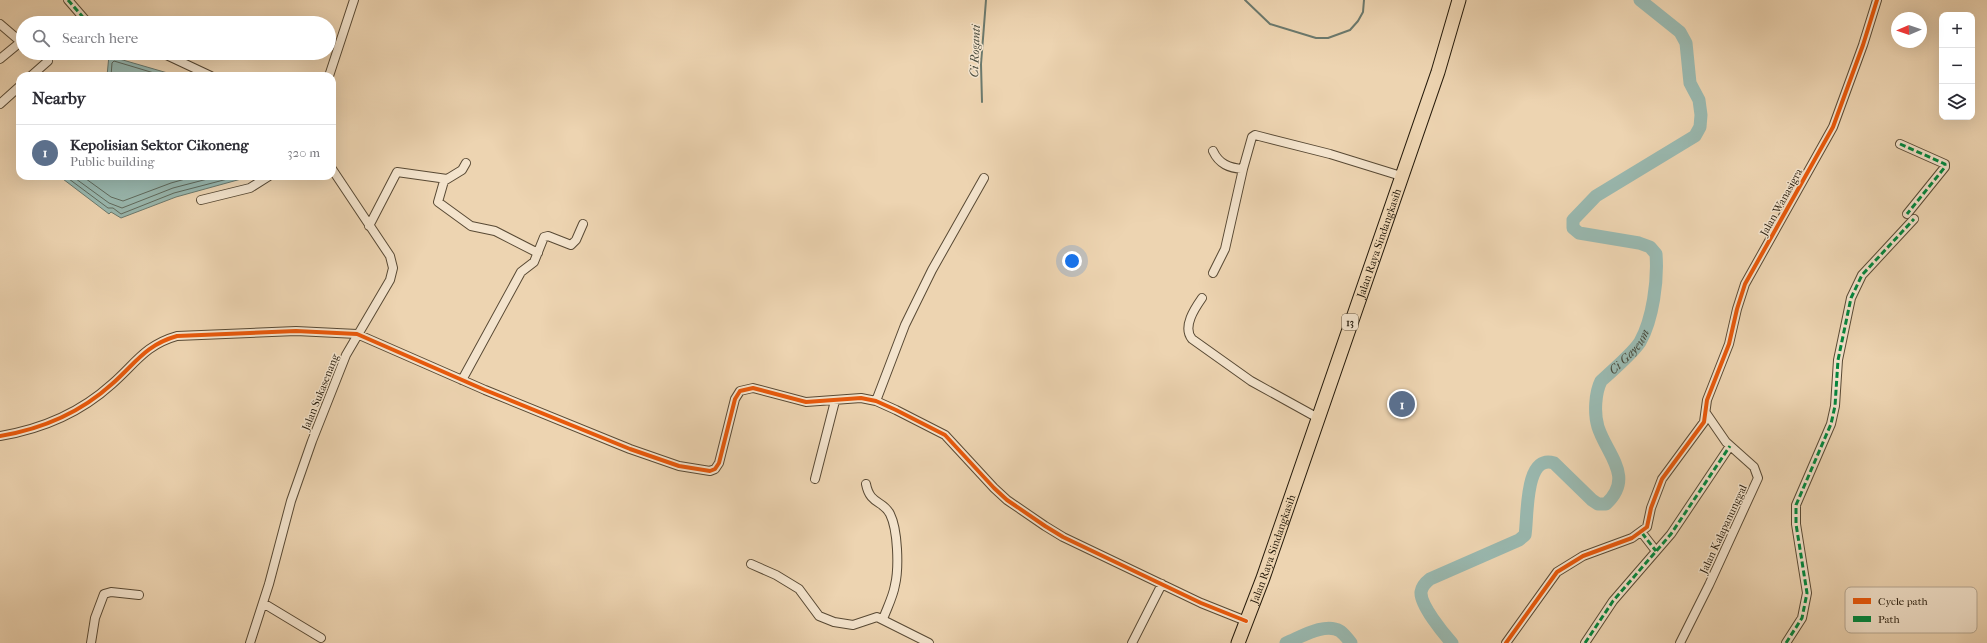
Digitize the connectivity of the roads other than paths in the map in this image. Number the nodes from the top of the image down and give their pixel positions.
1 (68, 0) edge
2 (354, 0) edge
3 (1459, 0) edge
4 (1877, 0) edge
5 (82, 16) edge
6 (0, 24) edge
7 (16, 36) edge
8 (16, 46) edge
9 (336, 55) edge
10 (0, 59) edge
11 (177, 60) edge
12 (334, 60) edge
13 (48, 61) dead end
14 (36, 72) edge
15 (202, 72) edge
16 (330, 72) edge
17 (16, 90) edge
18 (0, 104) edge
19 (1900, 144) dead end
20 (1213, 151) dead end
21 (466, 162) dead end
22 (1243, 169) junction
23 (336, 175) edge
24 (1401, 176) junction
25 (984, 178) dead end
26 (447, 179) junction
27 (263, 180) edge
28 (201, 200) dead end
29 (1907, 214) dead end
30 (1914, 218) dead end
31 (583, 224) dead end
32 (369, 226) junction
33 (538, 253) junction
34 (1213, 273) dead end
35 (1202, 298) dead end
36 (357, 334) junction
37 (462, 380) junction
38 (835, 401) junction
39 (876, 401) junction
40 (1707, 416) junction
41 (1318, 418) junction
42 (0, 436) edge
43 (1730, 446) junction
44 (815, 479) dead end
45 (866, 484) dead end
46 (1643, 534) junction
47 (1656, 551) junction
48 (751, 564) dead end
49 (1162, 584) junction
50 (139, 595) dead end
51 (263, 603) junction
52 (883, 620) junction
53 (1246, 621) junction
54 (321, 638) dead end
55 (91, 643) edge
56 (250, 643) edge
57 (929, 643) edge
58 (1132, 643) edge
59 (1238, 643) edge
60 (1506, 643) edge
61 (1585, 643) edge
62 (1680, 643) edge
63 (1786, 643) edge

1 - 5 street
2 - 9 street
3 - 24 highway, Jalan Raya Sindangkasih / 13
4 - 40 street, Jalan Wanasigra
6 - 7 street
8 - 10 street
11 - 15 street
12 - 16 street
13 - 14 street
17 - 18 street
19 - 29 street
20 - 22 street
21 - 26 street
22 - 24 street
22 - 34 street
23 - 32 street, Jalan Sukasenang
24 - 41 highway, Jalan Raya Sindangkasih / 13
25 - 39 street
26 - 32 street
26 - 33 street
27 - 28 street
30 - 63 street
31 - 33 street
32 - 36 street, Jalan Sukasenang
33 - 37 street
35 - 41 street
36 - 37 street
36 - 42 street
36 - 51 street, Jalan Sukasenang
37 - 38 street
38 - 39 street
38 - 44 street
39 - 49 street
40 - 43 street, Jalan Kalapanunggal
40 - 46 street, Jalan Wanasigra
41 - 53 highway, Jalan Raya Sindangkasih / 13
43 - 47 street
43 - 62 street, Jalan Kalapanunggal
45 - 52 street
46 - 47 street
46 - 60 street
47 - 61 street
48 - 52 street
49 - 53 street
49 - 58 street
50 - 55 street
51 - 54 street
51 - 56 street, Jalan Sukasenang
52 - 57 street
53 - 59 highway, Jalan Raya Sindangkasih / 13

